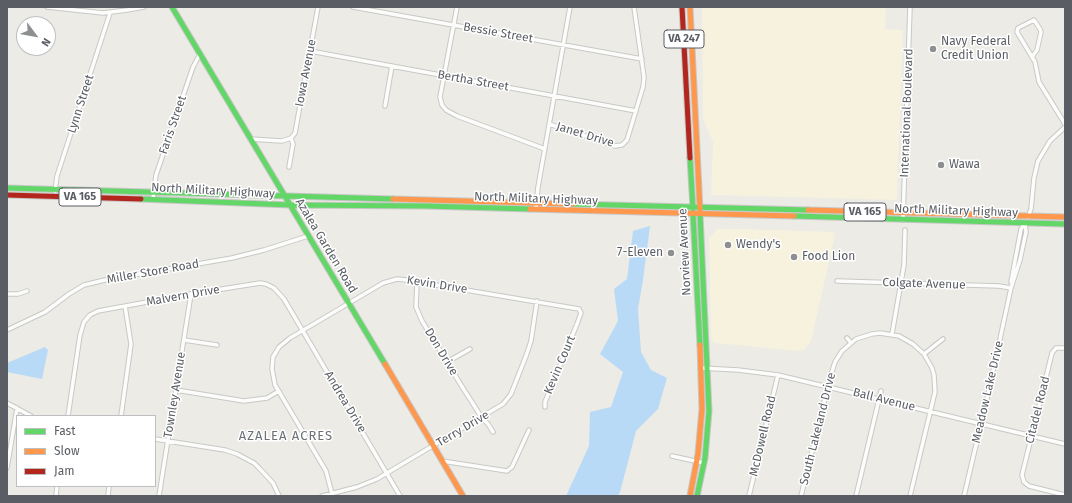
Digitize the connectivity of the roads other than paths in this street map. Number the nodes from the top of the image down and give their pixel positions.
1 (47, 7) edge
2 (144, 7) edge
3 (172, 7) edge
4 (317, 7) edge
5 (353, 7) edge
6 (457, 7) edge
7 (570, 7) edge
8 (634, 7) edge
9 (682, 7) edge
10 (690, 7) edge
11 (910, 7) edge
12 (110, 12) junction
13 (454, 25) junction
14 (564, 45) junction
15 (310, 51) junction
16 (200, 54) junction
17 (1032, 57) junction
18 (642, 59) junction
19 (392, 66) junction
20 (444, 76) junction
21 (555, 96) junction
22 (385, 106) dead end
23 (636, 110) junction
24 (549, 124) junction
25 (1065, 124) edge
26 (1065, 128) edge
27 (291, 138) junction
28 (250, 139) junction
29 (545, 149) junction
30 (290, 167) dead end
31 (7, 188) edge
32 (55, 189) junction
33 (153, 192) junction
34 (7, 195) edge
35 (284, 195) junction
36 (55, 196) junction
37 (153, 198) junction
38 (536, 202) junction
39 (290, 205) junction
40 (692, 207) junction
41 (700, 207) junction
42 (536, 209) junction
43 (904, 213) junction
44 (693, 214) junction
45 (700, 214) junction
46 (1029, 216) junction
47 (1065, 217) edge
48 (903, 220) junction
49 (1025, 223) junction
50 (1065, 224) edge
51 (905, 230) dead end
52 (308, 236) junction
53 (837, 281) dead end
54 (417, 282) junction
55 (901, 284) junction
56 (1011, 288) junction
57 (27, 291) dead end
58 (7, 294) edge
59 (191, 294) junction
60 (538, 301) junction
61 (348, 302) junction
62 (125, 306) junction
63 (289, 308) joint
64 (577, 324) joint
65 (7, 330) edge
66 (302, 330) junction
67 (892, 334) junction
68 (847, 338) dead end
69 (943, 339) dead end
70 (184, 340) junction
71 (851, 343) junction
72 (217, 345) dead end
73 (1065, 348) edge
74 (470, 349) dead end
75 (924, 354) junction
76 (447, 362) junction
77 (701, 368) junction
78 (708, 368) junction
79 (778, 375) junction
80 (828, 387) junction
81 (176, 390) junction
82 (279, 391) junction
83 (881, 391) dead end
84 (879, 399) junction
85 (7, 403) edge
86 (545, 407) dead end
87 (17, 408) junction
88 (931, 412) junction
89 (29, 415) edge
90 (68, 415) edge
91 (120, 415) edge
92 (482, 418) junction
93 (981, 424) junction
94 (529, 430) dead end
95 (493, 432) dead end
96 (1031, 436) junction
97 (156, 439) edge
98 (168, 441) junction
99 (1065, 444) edge
100 (434, 446) junction
101 (672, 456) dead end
102 (442, 461) junction
103 (697, 461) junction
104 (704, 463) junction
105 (7, 468) edge
106 (387, 474) junction
107 (332, 494) junction
108 (1065, 495) edge
109 (159, 496) edge
110 (279, 496) edge
111 (322, 496) edge
112 (400, 496) edge
113 (463, 496) edge
114 (690, 496) edge
115 (697, 496) edge
116 (749, 496) edge
117 (801, 496) edge
118 (856, 496) edge
119 (910, 496) edge
120 (964, 496) edge

1 - 12 street
2 - 12 street
3 - 16 main road, Azalea Garden Road
4 - 15 street, Iowa Avenue
5 - 13 street, Bessie Street
6 - 13 street
7 - 14 street
8 - 18 street, Janet Drive
9 - 40 main road, Norview Avenue / VA 247
10 - 41 main road, Norview Avenue / VA 247
11 - 43 street, International Boulevard
12 - 32 street, Lynn Street
13 - 14 street, Bessie Street
13 - 20 street
14 - 18 street, Bessie Street
14 - 21 street
15 - 19 street, Bertha Street
15 - 27 street, Iowa Avenue
16 - 28 main road, Azalea Garden Road
16 - 33 street, Faris Street
17 - 17 street
17 - 25 street
18 - 23 street, Janet Drive
19 - 20 street, Bertha Street
19 - 22 street
20 - 21 street, Bertha Street
20 - 29 street
21 - 23 street, Bertha Street
21 - 24 street
23 - 24 street, Janet Drive
24 - 29 street
26 - 46 street
27 - 28 street
27 - 30 street, Iowa Avenue
28 - 35 main road, Azalea Garden Road
29 - 38 street
31 - 32 main road, North Military Highway / VA 165
32 - 33 main road, North Military Highway / VA 165
32 - 36 street, Lynn Street
33 - 35 main road, North Military Highway / VA 165
33 - 37 street, Faris Street
34 - 36 main road, North Military Highway / VA 165
35 - 38 main road, North Military Highway / VA 165
35 - 39 main road, Azalea Garden Road
36 - 37 main road, North Military Highway / VA 165
37 - 39 main road, North Military Highway / VA 165
38 - 40 main road, North Military Highway / VA 165
38 - 42 street
39 - 42 main road, North Military Highway / VA 165
39 - 52 main road, Azalea Garden Road
40 - 41 main road, North Military Highway / VA 165
40 - 44 main road, Norview Avenue / VA 247
41 - 43 main road, North Military Highway / VA 165
41 - 45 main road, Norview Avenue / VA 247
42 - 44 main road, North Military Highway / VA 165
43 - 46 main road, North Military Highway / VA 165
43 - 48 street, International Boulevard
44 - 45 main road, North Military Highway / VA 165
44 - 77 main road, Norview Avenue
45 - 48 main road, North Military Highway / VA 165
45 - 78 main road, Norview Avenue
46 - 47 main road, North Military Highway / VA 165
46 - 49 street
48 - 49 main road, North Military Highway / VA 165
49 - 50 main road, North Military Highway / VA 165
49 - 56 street, Meadow Lake Drive
51 - 55 street
52 - 61 main road, Azalea Garden Road
52 - 65 street, Miller Store Road
53 - 55 street, Colgate Avenue
54 - 60 street, Kevin Drive
54 - 61 street, Kevin Drive
54 - 76 street, Don Drive
55 - 56 street, Colgate Avenue
55 - 67 street
56 - 93 street, Meadow Lake Drive
57 - 58 street
59 - 62 street, Malvern Drive
59 - 63 street, Malvern Drive
59 - 70 street, Townley Avenue
60 - 64 street, Kevin Drive
60 - 92 street, Terry Drive
61 - 66 street, Kevin Drive
61 - 100 main road, Azalea Garden Road
62 - 90 street, Malvern Drive
62 - 91 street
63 - 66 street, Andrea Drive
64 - 86 street, Kevin Court
66 - 82 street, Kevin Drive
66 - 106 street, Andrea Drive
67 - 71 street, South Lakeland Drive
67 - 75 street
68 - 71 street
69 - 75 street
70 - 72 street
70 - 81 street, Townley Avenue
71 - 80 street, South Lakeland Drive
73 - 96 street, Citadel Road
74 - 76 street
75 - 88 street
76 - 92 street, Don Drive
77 - 78 street, Ball Avenue
77 - 103 main road, Norview Avenue
78 - 79 street, Ball Avenue
78 - 104 main road, Norview Avenue
79 - 80 street, Ball Avenue
79 - 116 street, McDowell Road
80 - 84 street, Ball Avenue
80 - 117 street, South Lakeland Drive
81 - 82 street
81 - 98 street, Townley Avenue
82 - 107 street
83 - 84 street
84 - 88 street, Ball Avenue
84 - 118 street
85 - 87 street
87 - 89 street
87 - 105 street
88 - 93 street, Ball Avenue
88 - 119 street
92 - 95 street, Don Drive
92 - 100 street, Terry Drive
93 - 96 street, Ball Avenue
93 - 120 street, Meadow Lake Drive
94 - 102 street
96 - 99 street, Ball Avenue
96 - 108 street, Citadel Road
97 - 98 street
98 - 109 street, Townley Avenue
98 - 110 street
100 - 102 main road, Azalea Garden Road
100 - 106 street, Terry Drive
101 - 103 street
102 - 113 main road, Azalea Garden Road
103 - 104 street
103 - 114 main road, Norview Avenue
104 - 115 main road, Norview Avenue
106 - 107 street, Terry Drive
106 - 112 street, Andrea Drive
107 - 111 street, Terry Drive

